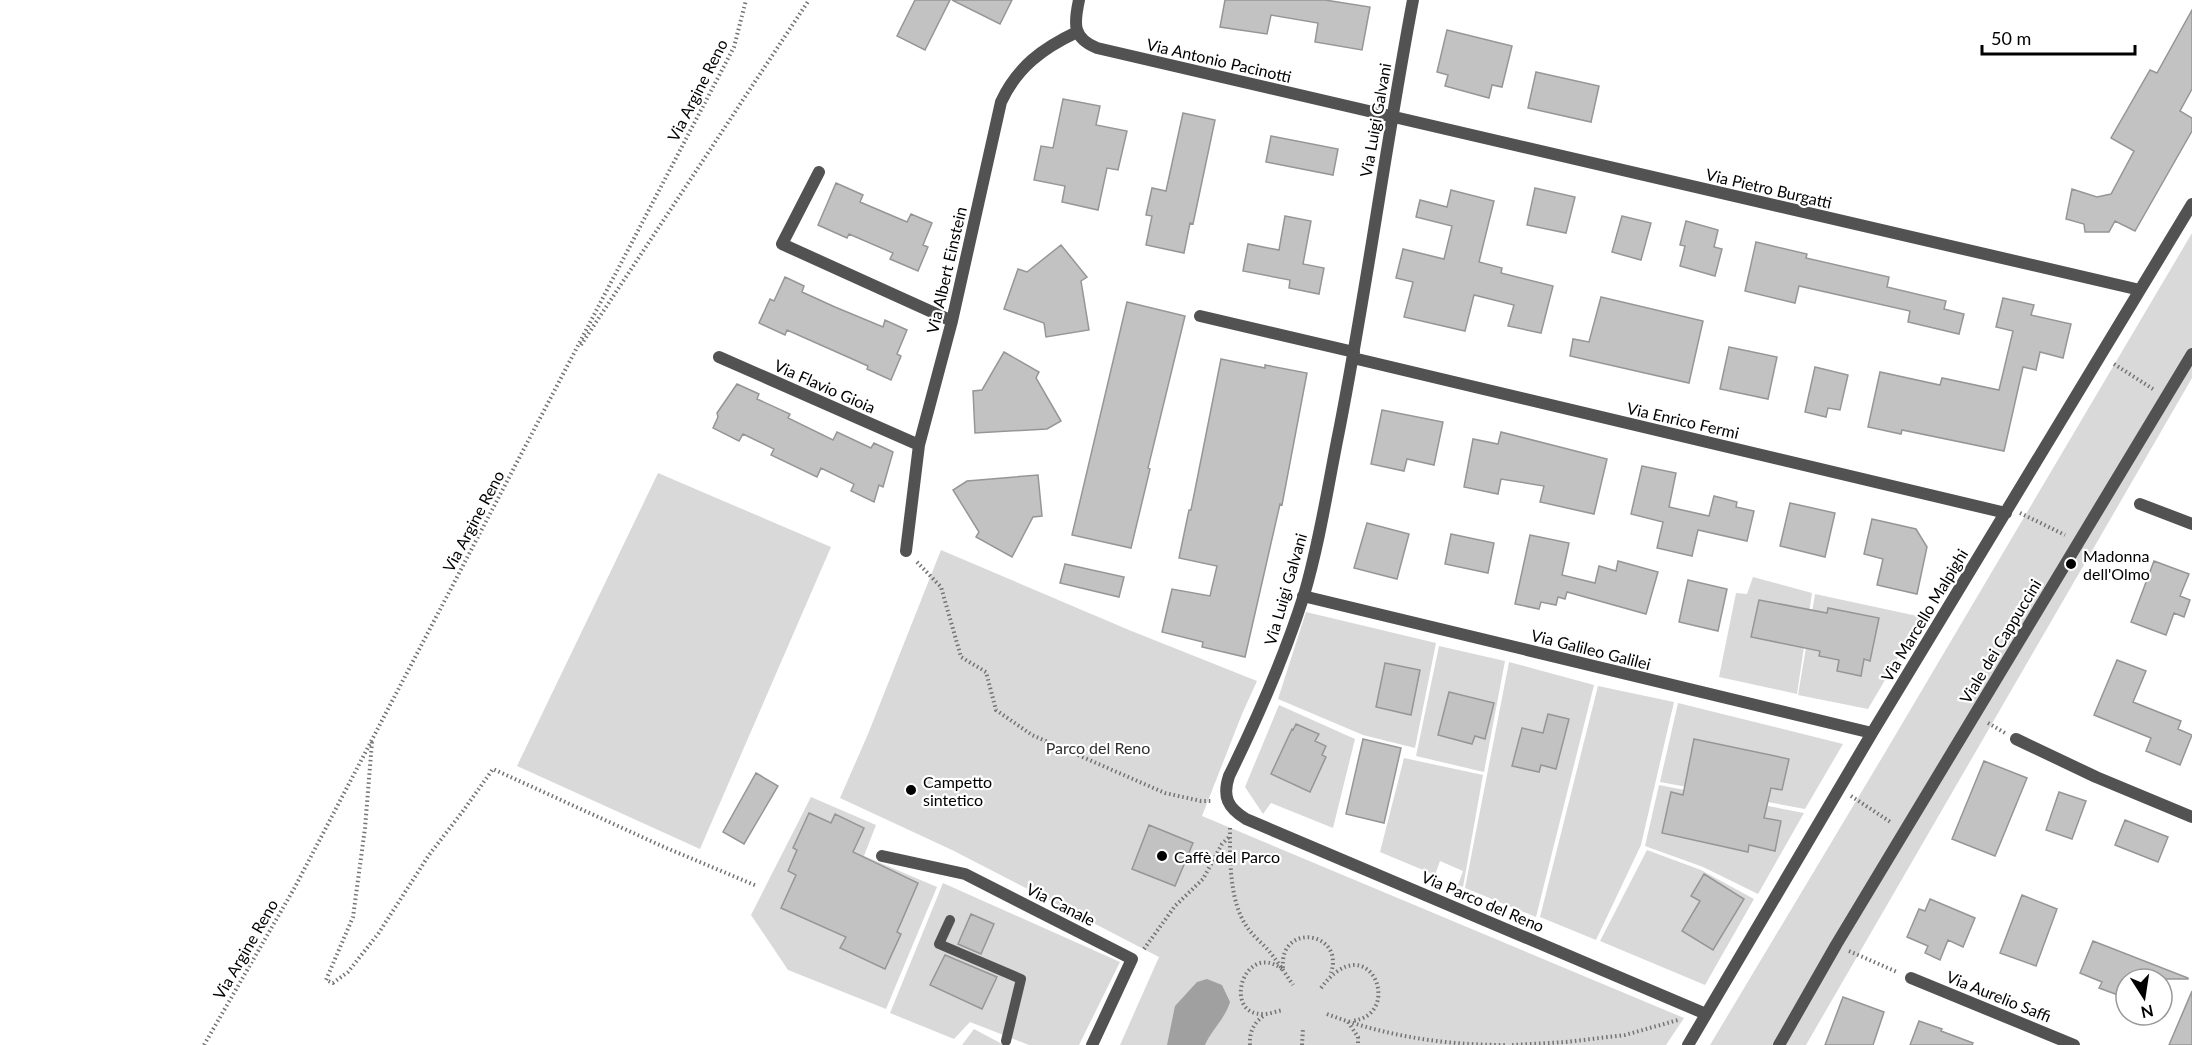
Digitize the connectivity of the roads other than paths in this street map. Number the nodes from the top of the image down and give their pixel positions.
1 (1079, 0) edge
2 (1413, 0) edge
3 (1077, 32) junction
4 (1391, 117) junction
5 (819, 172) dead end
6 (2192, 204) edge
7 (2140, 290) junction
8 (1200, 316) dead end
9 (952, 321) junction
10 (2192, 354) edge
11 (1354, 355) junction
12 (719, 357) dead end
13 (919, 445) junction
14 (2140, 504) dead end
15 (2007, 511) junction
16 (2192, 524) edge
17 (906, 551) road end
18 (1303, 596) junction
19 (1872, 733) junction
20 (2016, 739) road end
21 (2192, 817) edge
22 (1246, 819) joint
23 (882, 856) dead end
24 (950, 920) dead end
25 (1911, 978) road end
26 (1706, 1014) junction
27 (1006, 1041) dead end
28 (1092, 1045) edge
29 (1688, 1045) edge
30 (1779, 1045) edge
31 (2074, 1045) edge

1 - 3 street
2 - 4 street, Via Luigi Galvani
3 - 4 street, Via Antonio Pacinotti
3 - 9 street, Via Albert Einstein
4 - 7 street, Via Pietro Burgatti
4 - 11 street, Via Luigi Galvani
5 - 9 street
6 - 7 street, Via Marcello Malpighi
7 - 15 street, Via Marcello Malpighi
8 - 11 street
9 - 13 street, Via Albert Einstein
10 - 30 street, Viale dei Cappuccini
11 - 15 street, Via Enrico Fermi
11 - 18 street, Via Luigi Galvani
12 - 13 street, Via Flavio Gioia
13 - 17 street, Via Albert Einstein
14 - 16 street
15 - 19 street, Via Marcello Malpighi
18 - 19 street, Via Galileo Galilei
18 - 22 street, Via Luigi Galvani
19 - 26 street, Via Marcello Malpighi
20 - 21 street
22 - 26 street, Via Parco del Reno
23 - 28 street, Via Canale
24 - 27 lane
25 - 31 street, Via Aurelio Saffi
26 - 29 street, Via Marcello Malpighi

